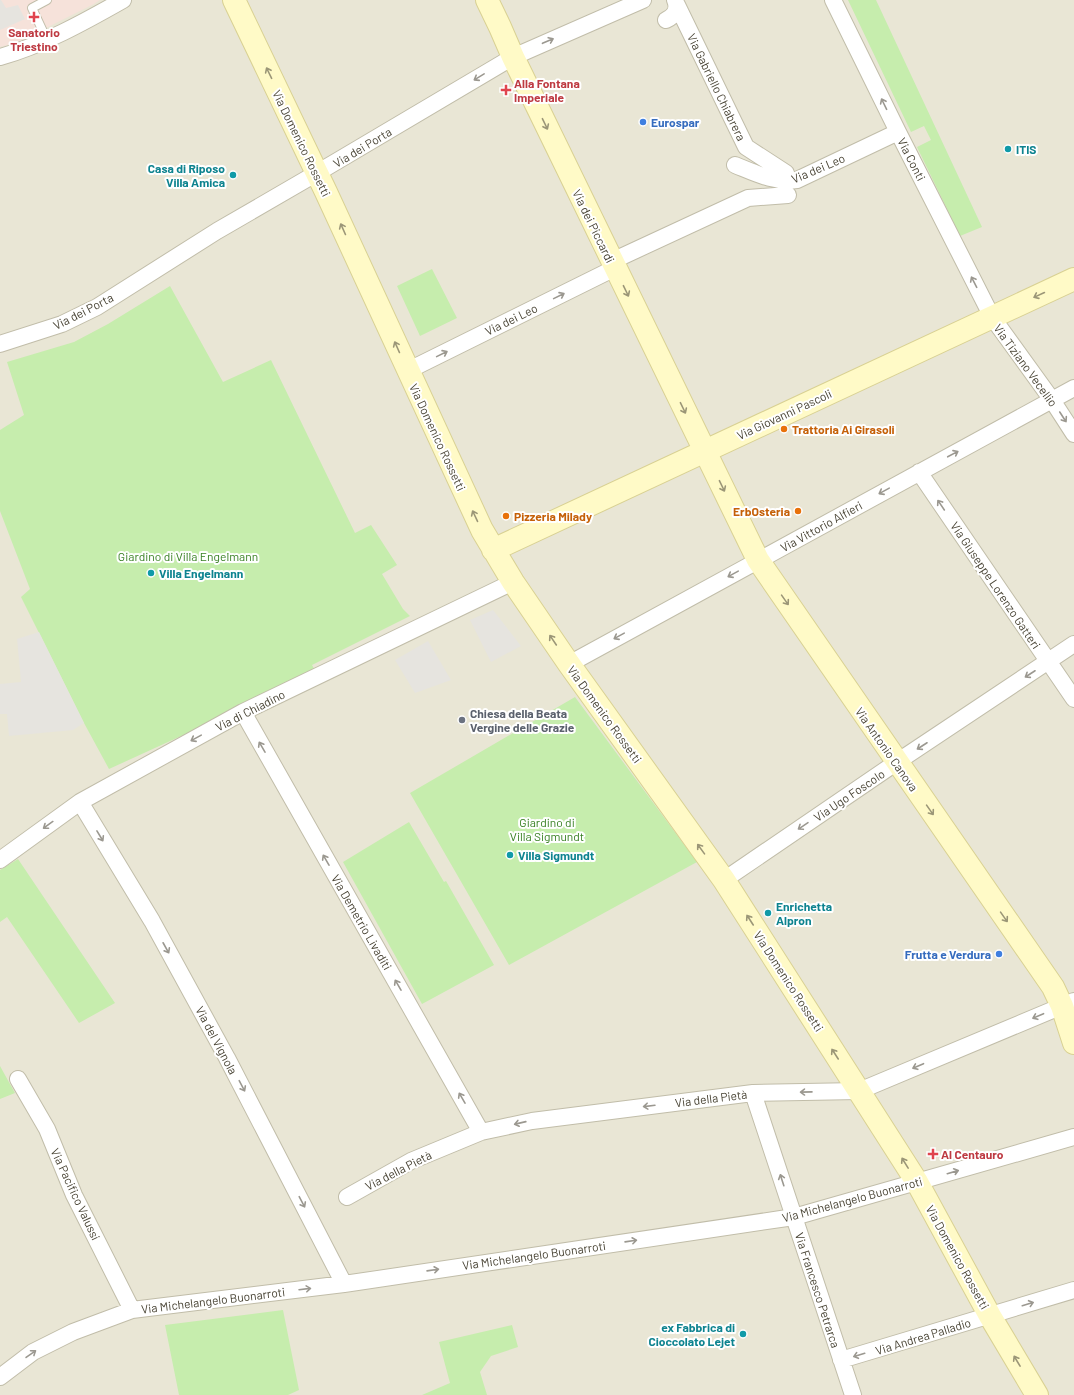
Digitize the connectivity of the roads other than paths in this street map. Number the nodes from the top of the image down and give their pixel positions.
1 (47, 0) edge
2 (124, 0) edge
3 (234, 0) edge
4 (487, 0) edge
5 (500, 0) edge
6 (643, 0) edge
7 (833, 0) edge
8 (676, 3) edge
9 (666, 20) dead end
10 (500, 27) junction
11 (47, 40) junction
12 (513, 56) junction
13 (0, 57) edge
14 (898, 132) junction
15 (735, 165) dead end
16 (786, 173) dead end
17 (317, 174) junction
18 (788, 195) dead end
19 (619, 262) junction
20 (1074, 279) edge
21 (992, 317) junction
22 (0, 344) edge
23 (408, 371) junction
24 (1074, 388) edge
25 (1052, 400) junction
26 (1074, 434) edge
27 (705, 451) junction
28 (918, 472) junction
29 (494, 550) junction
30 (758, 560) junction
31 (513, 582) junction
32 (1074, 644) edge
33 (1049, 662) junction
34 (569, 664) junction
35 (1074, 698) edge
36 (242, 712) junction
37 (896, 762) junction
38 (80, 802) junction
39 (0, 860) edge
40 (724, 880) junction
41 (1068, 1003) edge
42 (1074, 1043) edge
43 (18, 1080) dead end
44 (859, 1091) junction
45 (753, 1093) junction
46 (481, 1132) junction
47 (1074, 1137) edge
48 (917, 1182) junction
49 (347, 1197) dead end
50 (794, 1217) junction
51 (344, 1284) junction
52 (1074, 1290) edge
53 (132, 1310) junction
54 (990, 1316) junction
55 (841, 1360) junction
56 (0, 1377) edge
57 (853, 1395) edge
58 (1037, 1395) edge

1 - 11 lane
2 - 11 street
17 -> 3 main road, Via Domenico Rossetti
4 - 10 main road, Via dei Piccardi
5 - 10 street
12 -> 6 street, Via dei Porta
14 -> 7 street, Via Conti
8 - 9 street, Via Gabriello Chiabrera
8 - 16 street, Via Gabriello Chiabrera
10 - 12 main road, Via dei Piccardi
11 - 13 street
12 -> 17 street, Via dei Porta
12 -> 19 main road, Via dei Piccardi
14 - 15 street, Via dei Leo
21 -> 14 street, Via Conti
17 - 22 street, Via dei Porta
23 -> 17 main road, Via Domenico Rossetti
18 - 19 street, Via dei Leo
23 -> 19 street, Via dei Leo
19 -> 27 main road, Via dei Piccardi
20 -> 21 main road, Via Giovanni Pascoli
21 - 25 street, Via Tiziano Vecellio
21 - 27 main road, Via Giovanni Pascoli
29 -> 23 main road, Via Domenico Rossetti
24 - 25 street, Via Vittorio Alfieri
25 -> 26 street, Via Tiziano Vecellio
28 -> 25 street, Via Vittorio Alfieri
27 - 29 main road, Via Giovanni Pascoli
27 -> 30 main road, Via Antonio Canova
28 -> 30 street, Via Vittorio Alfieri
33 -> 28 street, Via Giuseppe Lorenzo Gatteri
29 - 31 main road, Via Domenico Rossetti
30 -> 34 street, Via Vittorio Alfieri
30 -> 37 main road, Via Antonio Canova
34 -> 31 main road, Via Domenico Rossetti
31 - 36 street, Via di Chiadino
32 - 33 street, Via Ugo Foscolo
33 - 35 street, Via Giuseppe Lorenzo Gatteri
33 -> 37 street, Via Ugo Foscolo
40 -> 34 main road, Via Domenico Rossetti
36 -> 38 street, Via di Chiadino
46 -> 36 street, Via Demetrio Livaditi
37 -> 40 street, Via Ugo Foscolo
37 -> 41 main road, Via Antonio Canova
38 -> 39 street, Via di Chiadino
38 -> 51 street, Via del Vignola
44 -> 40 main road, Via Domenico Rossetti
41 - 42 main road, Via Antonio Canova
41 -> 44 street, Via della Pietà
43 - 53 street, Via Pacifico Valussi
44 -> 45 street, Via della Pietà
48 -> 44 main road, Via Domenico Rossetti
45 -> 46 street, Via della Pietà
50 -> 45 street, Via Francesco Petrarca
46 - 49 street, Via della Pietà
48 -> 47 street, Via Michelangelo Buonarroti
48 - 50 street, Via Michelangelo Buonarroti
48 - 54 main road, Via Domenico Rossetti
51 -> 50 street, Via Michelangelo Buonarroti
50 - 55 street, Via Francesco Petrarca
53 -> 51 street, Via Michelangelo Buonarroti
54 -> 52 street, Via Andrea Palladio
56 -> 53 street, Via Michelangelo Buonarroti
54 -> 55 street, Via Andrea Palladio
58 -> 54 main road, Via Domenico Rossetti
55 - 57 street, Via Francesco Petrarca

